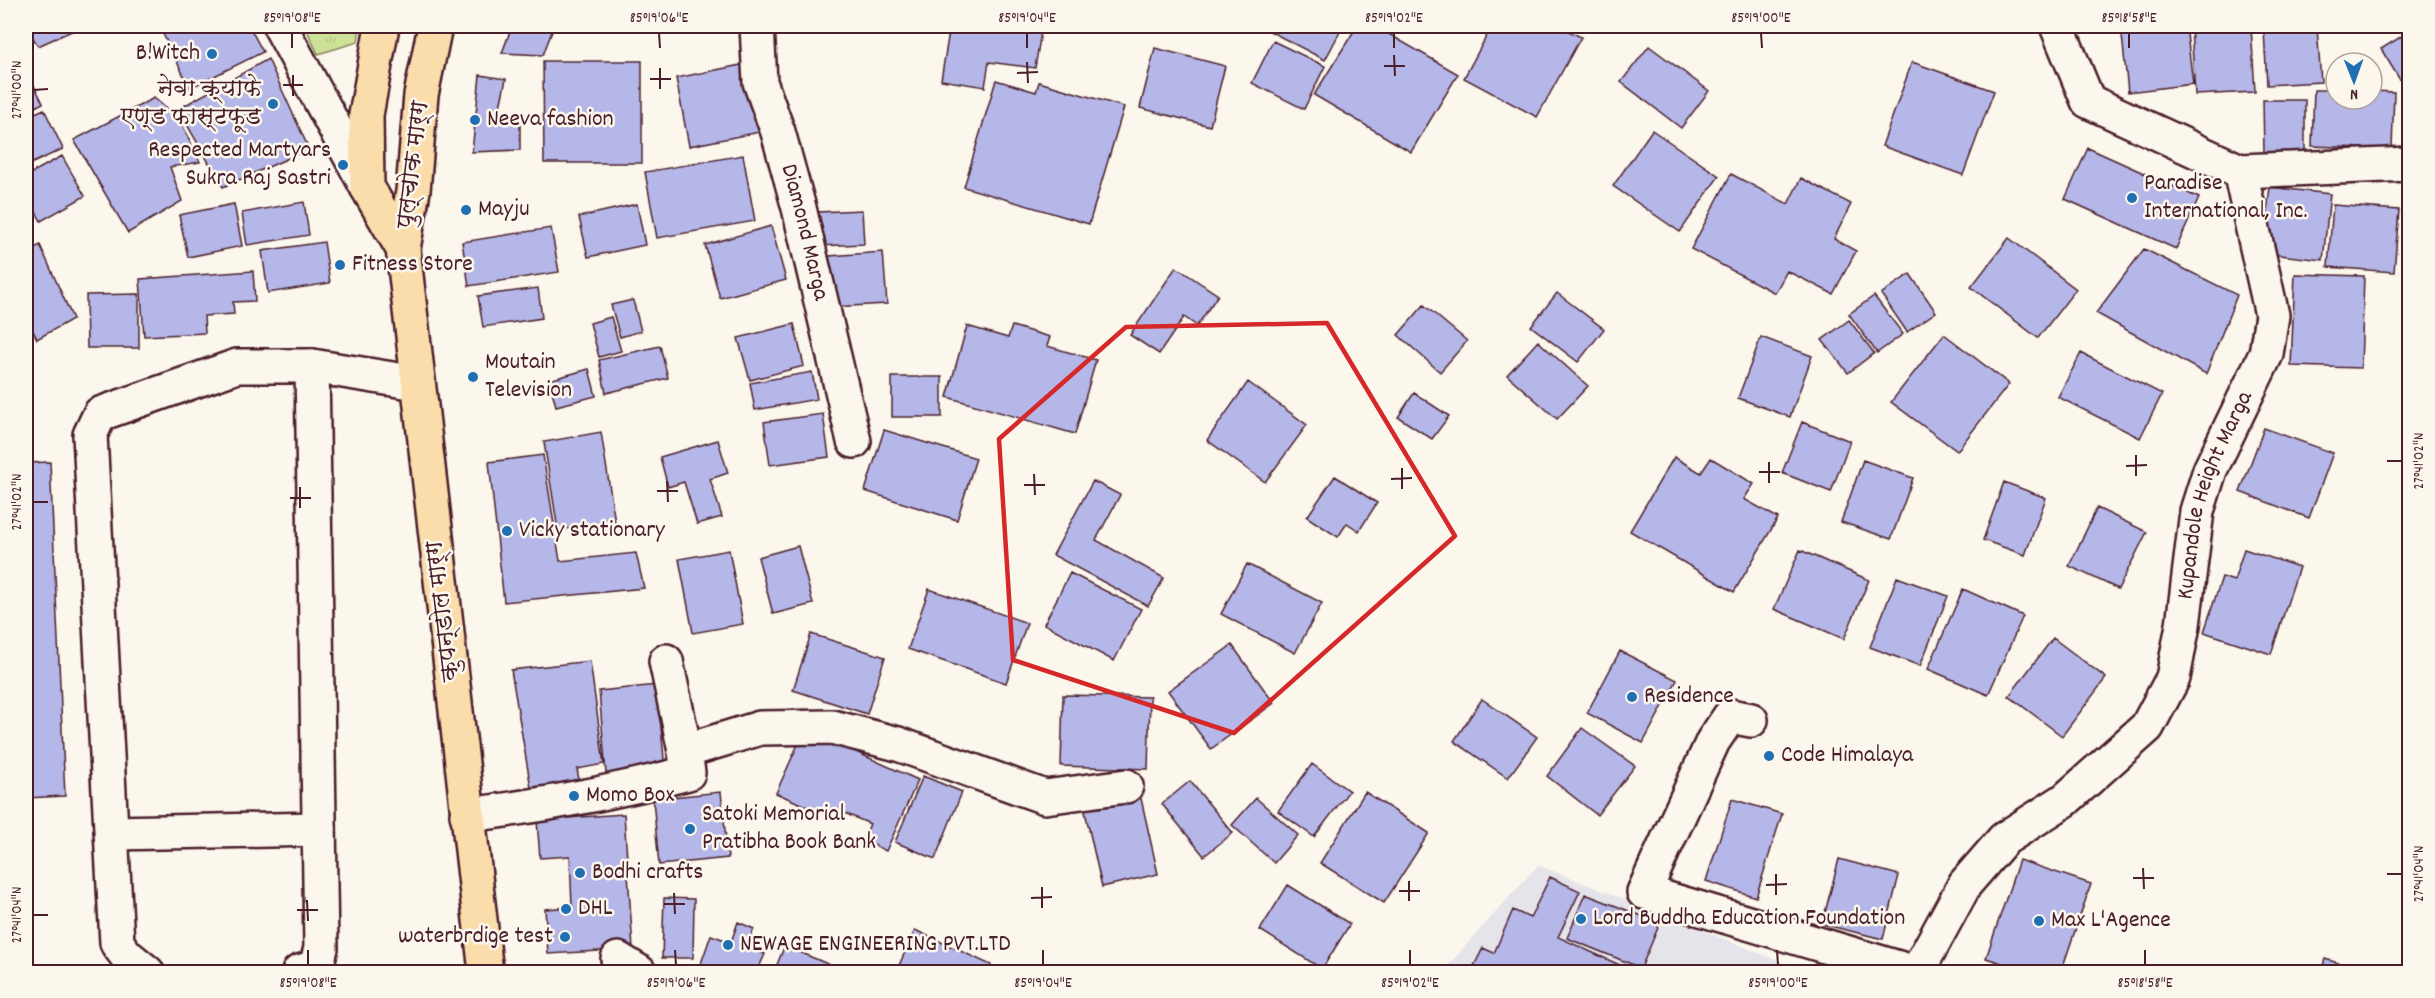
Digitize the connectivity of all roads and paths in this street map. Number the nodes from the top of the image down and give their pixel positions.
1 (280, 26) edge
2 (382, 26) edge
3 (435, 26) edge
4 (757, 26) edge
5 (2057, 26) edge
6 (2409, 164) edge
7 (2240, 171) junction
8 (367, 187) junction
9 (403, 249) junction
10 (312, 366) junction
11 (417, 383) junction
12 (854, 441) dead end
13 (666, 661) dead end
14 (1751, 720) dead end
15 (685, 751) junction
16 (1126, 786) dead end
17 (467, 815) junction
18 (319, 830) junction
19 (112, 833) junction
20 (147, 972) edge
21 (299, 972) edge
22 (486, 972) edge
23 (1912, 972) edge
24 (1917, 972) edge

1 - 8 street
2 - 8 main road, पुल्चोक मार्ग
3 - 9 main road, पुल्चोक मार्ग
4 - 12 street, Diamond Marga
5 - 7 street
6 - 7 street
7 - 24 street, Kupandole Height Marga
8 - 9 main road, पुल्चोक मार्ग
9 - 11 main road, कुपन्डोल मार्ग
10 - 11 street
10 - 18 street
10 - 19 street
11 - 17 main road, कुपन्डोल मार्ग
13 - 15 street
14 - 23 street
15 - 16 street
15 - 17 street
17 - 22 main road, कुपन्डोल मार्ग
18 - 19 street
18 - 21 street
19 - 20 street

